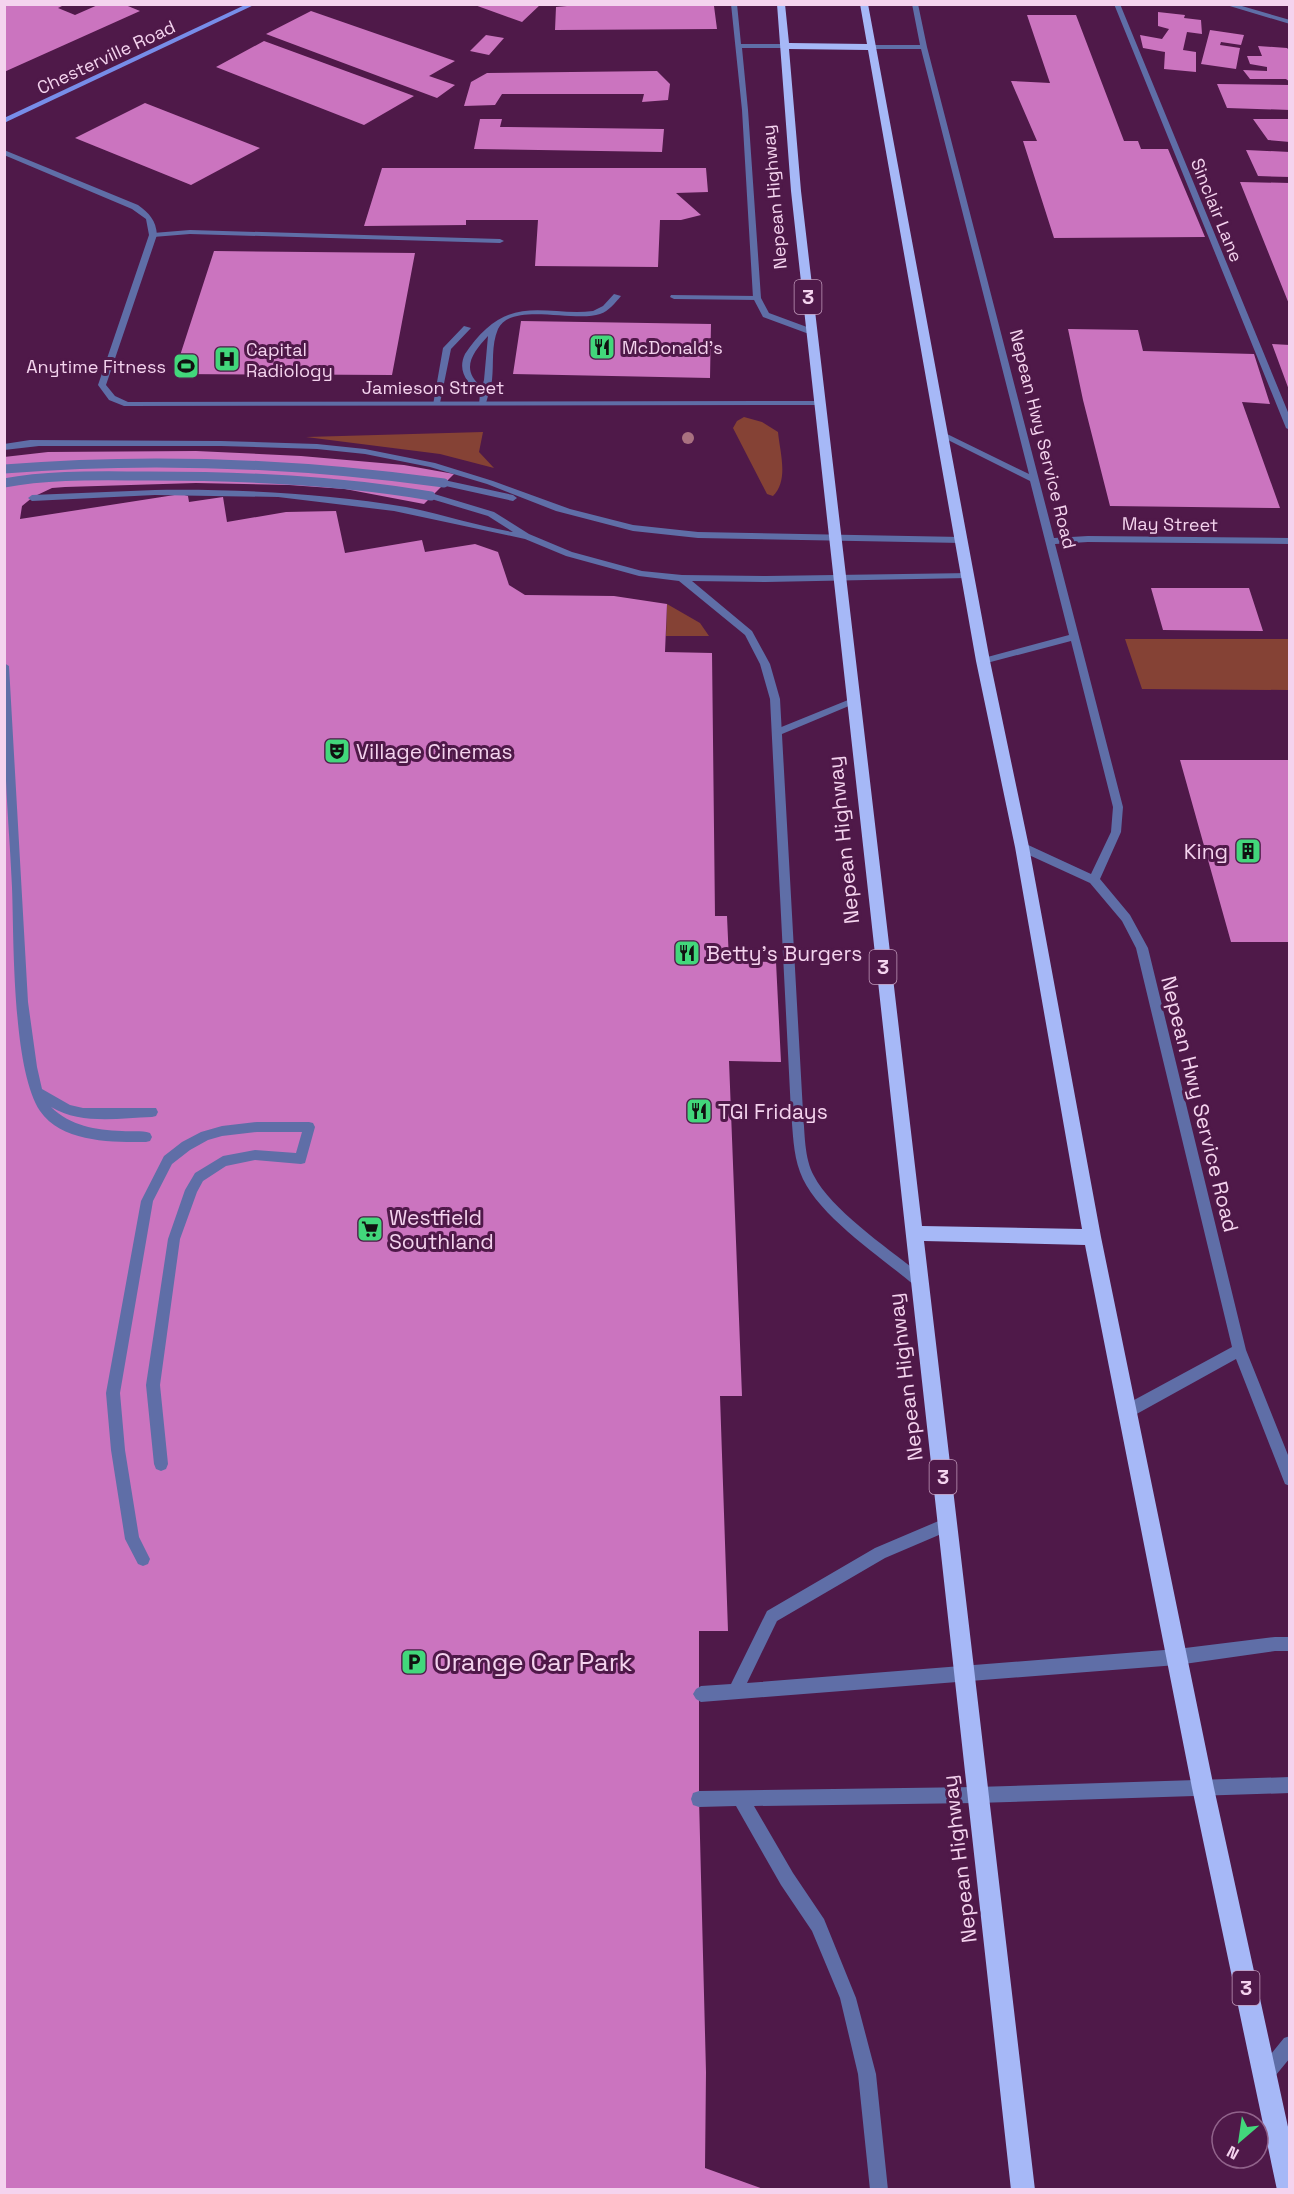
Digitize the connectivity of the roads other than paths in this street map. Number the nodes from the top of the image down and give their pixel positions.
1 (254, 4) edge
2 (734, 4) edge
3 (781, 4) edge
4 (864, 4) edge
5 (915, 4) edge
6 (1117, 4) edge
7 (1226, 4) edge
8 (1290, 22) edge
9 (739, 46) junction
10 (785, 46) junction
11 (870, 47) junction
12 (924, 48) junction
13 (4, 120) edge
14 (4, 152) edge
15 (153, 235) junction
16 (500, 241) dead end
17 (617, 296) dead end
18 (674, 297) dead end
19 (757, 298) junction
20 (497, 323) junction
21 (467, 328) dead end
22 (812, 332) junction
23 (484, 392) junction
24 (436, 403) junction
25 (483, 403) junction
26 (820, 403) junction
27 (1290, 428) edge
28 (942, 435) junction
29 (30, 443) junction
30 (4, 447) edge
31 (59, 452) dead end
32 (4, 469) edge
33 (1035, 480) junction
34 (4, 483) edge
35 (32, 498) dead end
36 (567, 511) junction
37 (526, 536) junction
38 (835, 537) junction
39 (962, 540) junction
40 (1050, 541) junction
41 (1290, 541) edge
42 (968, 575) junction
43 (839, 576) junction
44 (682, 578) junction
45 (1073, 637) junction
46 (984, 661) junction
47 (4, 666) edge
48 (853, 701) junction
49 (778, 732) junction
50 (1022, 847) junction
51 (1094, 880) junction
52 (34, 1090) junction
53 (152, 1112) dead end
54 (146, 1137) dead end
55 (913, 1233) junction
56 (1092, 1237) junction
57 (919, 1281) junction
58 (1239, 1350) junction
59 (1128, 1411) junction
60 (161, 1464) dead end
61 (1290, 1479) edge
62 (948, 1524) junction
63 (143, 1558) dead end
64 (1290, 1644) edge
65 (1177, 1657) junction
66 (964, 1673) junction
67 (736, 1690) junction
68 (701, 1694) dead end
69 (1290, 1785) edge
70 (1203, 1788) junction
71 (976, 1796) junction
72 (699, 1798) dead end
73 (740, 1798) junction
74 (1290, 2044) edge
75 (1265, 2075) junction
76 (879, 2190) edge
77 (1023, 2190) edge
78 (1289, 2190) edge

1 - 13 main road, Chesterville Road
2 - 9 street
3 - 10 highway, Nepean Highway / 3
4 - 11 highway, 3
5 - 12 street, Nepean Hwy Service Road
6 - 27 street, Sinclair Lane
7 - 8 street
9 - 10 street
9 - 19 street
10 - 11 highway
10 - 22 highway, Nepean Highway / 3
11 - 12 street
11 - 28 highway, 3
12 - 33 street, Nepean Hwy Service Road
14 - 15 street
15 - 16 street
15 - 24 street, Jamieson Street
17 - 20 street
18 - 19 street
19 - 22 street
20 - 23 street
20 - 23 street
21 - 24 street
22 - 26 highway, Nepean Highway / 3
23 - 25 street
24 - 25 street, Jamieson Street
25 - 26 street, Jamieson Street
26 - 38 highway, Nepean Highway / 3
28 - 33 street
28 - 39 highway, 3
29 - 30 street
29 - 31 street
29 - 36 street
32 - 36 street, bridge
33 - 40 street, Nepean Hwy Service Road
34 - 37 street, bridge
35 - 37 street
36 - 38 street
37 - 44 street
38 - 39 street
38 - 43 highway, Nepean Highway / 3
39 - 42 highway, 3
40 - 41 street, May Street
40 - 45 street, Nepean Hwy Service Road
42 - 43 street
42 - 46 highway, 3
43 - 44 street
43 - 48 highway, Nepean Highway / 3
44 - 49 street
45 - 46 street
45 - 51 street, Nepean Hwy Service Road
46 - 50 highway, 3
47 - 52 street
48 - 49 street
48 - 55 highway, Nepean Highway / 3
49 - 57 street
50 - 51 street, Nepean Hwy Service Road
50 - 56 highway, 3
51 - 58 street, Nepean Hwy Service Road
52 - 53 street
52 - 54 street
55 - 56 highway
55 - 57 highway, Nepean Highway / 3
56 - 59 highway, 3
57 - 62 highway, Nepean Highway / 3
58 - 59 street
58 - 61 street
59 - 65 highway, 3
60 - 63 street
62 - 66 highway, Nepean Highway / 3
62 - 67 street
64 - 65 street
65 - 66 street
65 - 70 highway, 3
66 - 67 street
66 - 71 highway, Nepean Highway / 3
67 - 68 street
69 - 70 street
70 - 71 street
70 - 75 highway, 3
71 - 73 street
71 - 77 highway, Nepean Highway / 3
72 - 73 street
73 - 76 street
74 - 75 street
75 - 78 highway, 3

